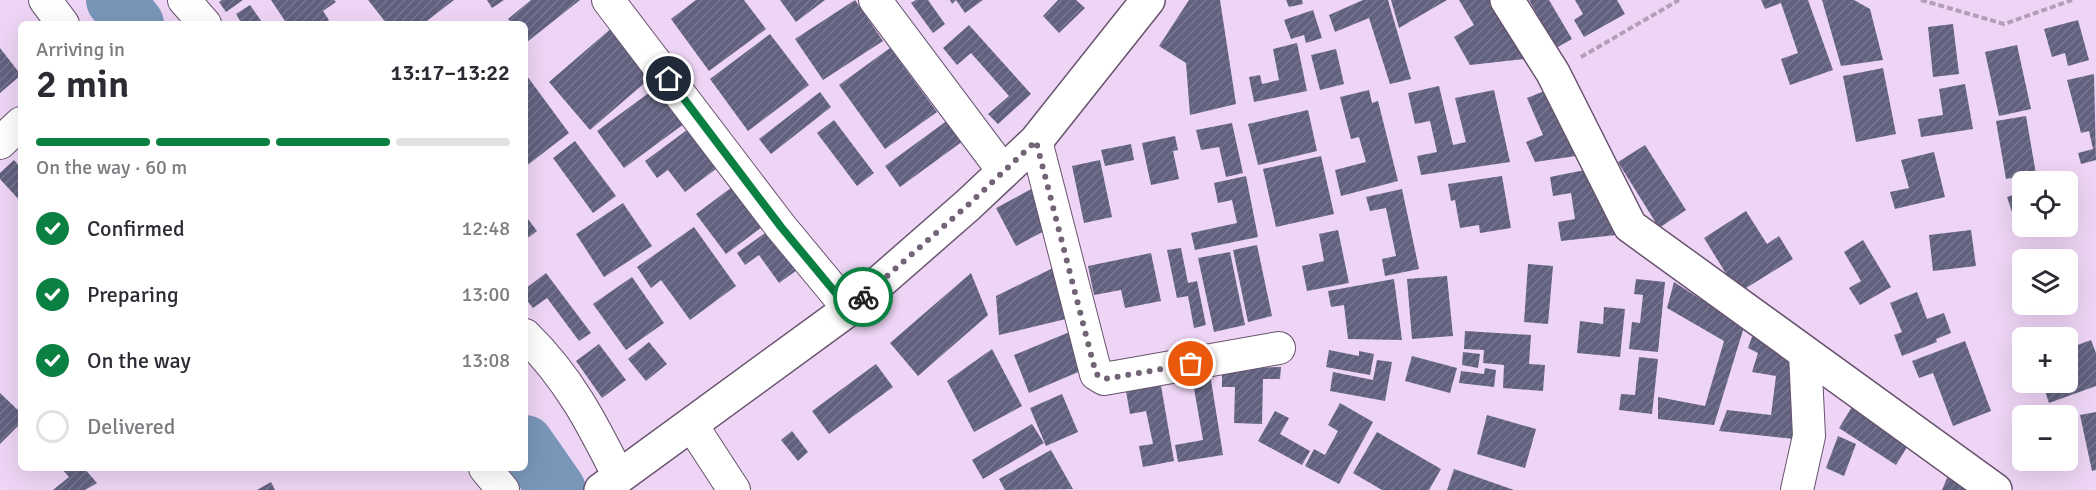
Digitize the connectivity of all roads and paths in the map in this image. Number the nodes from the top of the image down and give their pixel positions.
1 (45, 0) edge
2 (184, 0) edge
3 (608, 0) edge
4 (875, 0) edge
5 (1148, 0) edge
6 (1507, 0) edge
7 (1679, 0) edge
8 (1922, 0) edge
9 (2072, 0) edge
10 (61, 21) edge
11 (202, 21) edge
12 (1553, 74) junction
13 (18, 126) edge
14 (1036, 141) junction
15 (0, 143) edge
16 (1004, 172) junction
17 (849, 309) junction
18 (528, 338) edge
19 (1279, 348) dead end
20 (1805, 353) junction
21 (691, 424) junction
22 (487, 471) edge
23 (610, 483) edge
24 (503, 490) edge
25 (734, 490) edge
26 (1797, 490) edge
27 (1995, 490) edge

1 - 10 street
2 - 11 street
3 - 17 street
4 - 16 street
5 - 14 street
6 - 12 street
7 - 12 path
8 - 9 path
12 - 20 street
13 - 15 street
14 - 16 street
14 - 19 street
16 - 17 street
17 - 21 street
18 - 23 street
20 - 26 street
20 - 27 street
21 - 23 street
21 - 25 street
22 - 24 street

